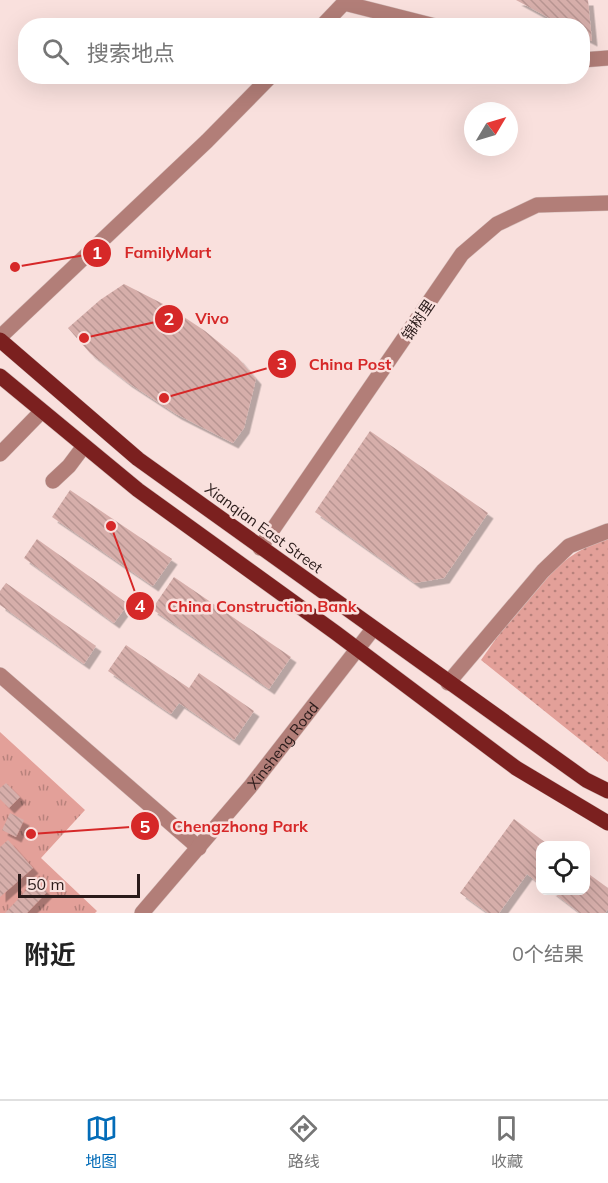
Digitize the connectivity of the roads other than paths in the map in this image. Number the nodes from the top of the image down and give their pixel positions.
1 (330, 18) edge
2 (403, 18) edge
3 (608, 58) edge
4 (590, 59) edge
5 (263, 84) edge
6 (608, 203) edge
7 (0, 338) edge
8 (0, 376) edge
9 (41, 412) junction
10 (84, 446) junction
11 (0, 454) edge
12 (53, 481) dead end
13 (608, 531) edge
14 (260, 548) junction
15 (373, 629) junction
16 (358, 649) junction
17 (0, 675) edge
18 (448, 683) junction
19 (608, 791) edge
20 (608, 823) edge
21 (200, 848) junction
22 (142, 913) edge

1 - 2 street
3 - 4 street
5 - 7 street
6 - 14 street, 锦树里
7 - 14 main road, Xianqian East Street
8 - 9 main road
9 - 10 main road
9 - 11 street
10 - 12 street
10 - 16 main road
13 - 18 street
14 - 15 main road, Xianqian East Street
15 - 16 street, Xinsheng Road
15 - 18 main road, Xianqian East Street
16 - 20 main road
16 - 21 street, Xinsheng Road
17 - 21 street
18 - 19 main road, Xianqian East Street
21 - 22 street, Xinsheng Road

